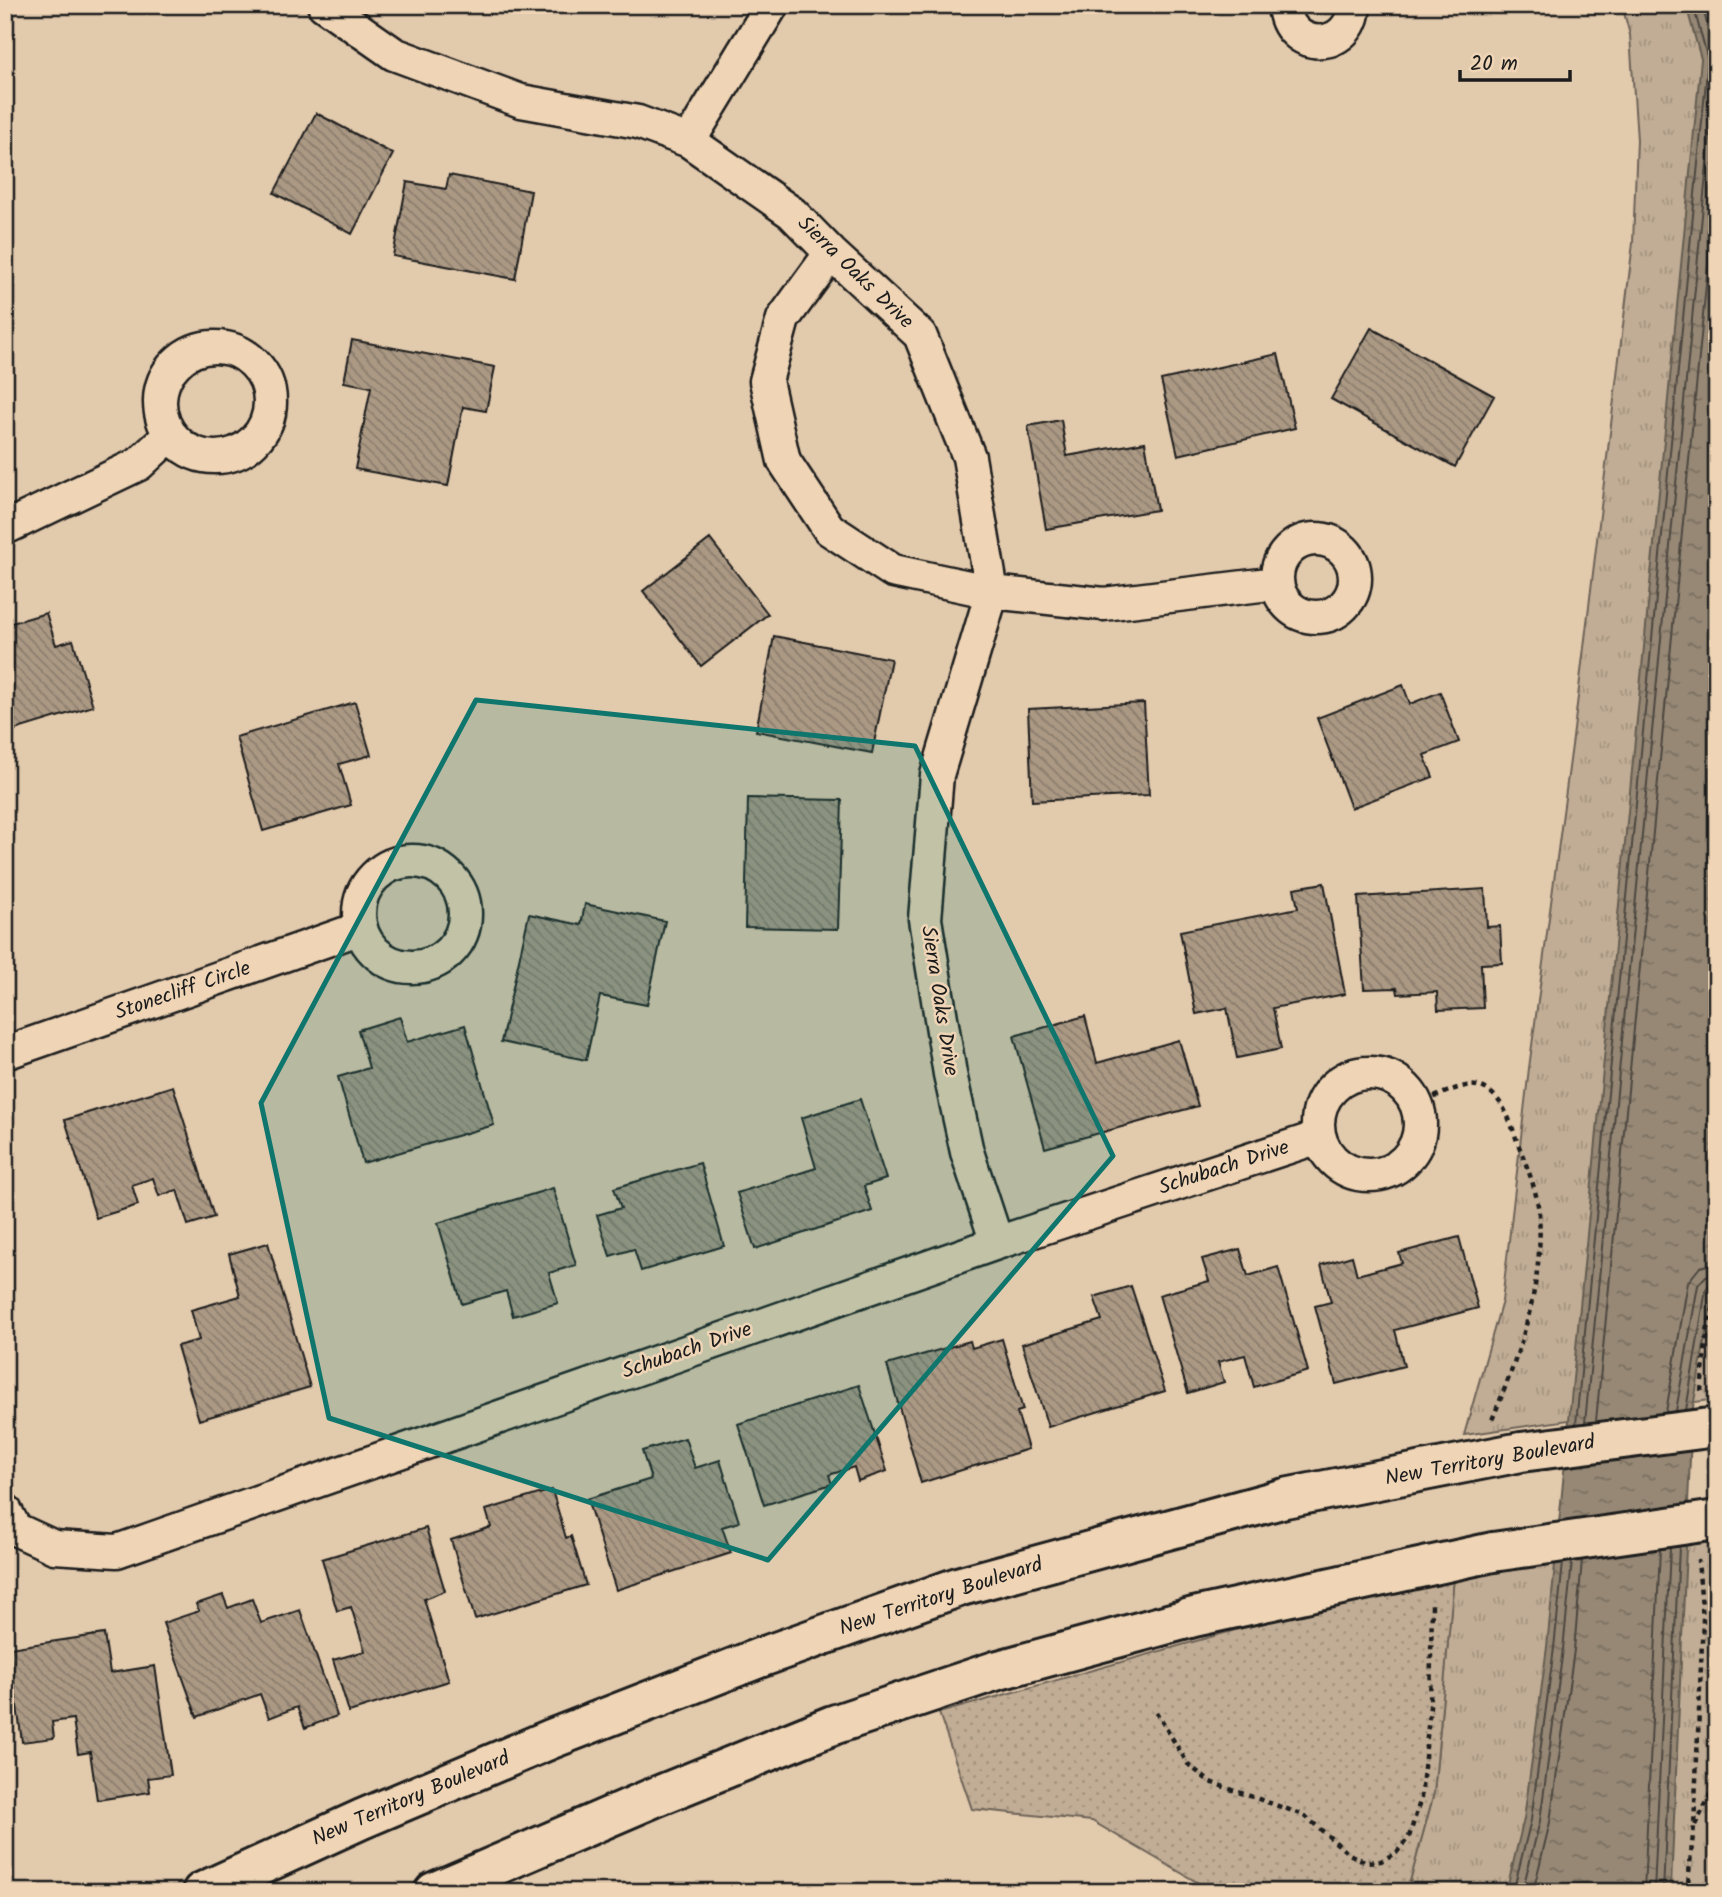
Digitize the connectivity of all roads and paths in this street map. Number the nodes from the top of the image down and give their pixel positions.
1 (324, 5) edge
2 (772, 5) edge
3 (1284, 5) edge
4 (1354, 5) edge
5 (690, 141) junction
6 (831, 253) junction
7 (170, 435) dead end
8 (5, 528) edge
9 (1278, 583) dead end
10 (992, 592) junction
11 (361, 928) dead end
12 (5, 1053) edge
13 (1416, 1105) junction
14 (1319, 1137) junction
15 (997, 1242) junction
16 (1717, 1299) edge
17 (1709, 1411) edge
18 (1492, 1420) dead end
19 (5, 1510) edge
20 (1717, 1521) edge
21 (1697, 1555) dead end
22 (1432, 1600) dead end
23 (1156, 1712) dead end
24 (1717, 1746) edge
25 (1694, 1826) junction
26 (202, 1892) edge
27 (434, 1892) edge
28 (1687, 1892) edge

1 - 5 street, Sierra Oaks Drive
2 - 5 street
3 - 4 street
5 - 6 street, Sierra Oaks Drive
6 - 10 street, Sierra Oaks Drive
6 - 10 street
7 - 8 street
9 - 10 street
10 - 15 street, Sierra Oaks Drive
11 - 12 street, Stonecliff Circle
13 - 14 street
13 - 14 street
13 - 18 path
14 - 15 street, Schubach Drive
15 - 19 street, Schubach Drive
16 - 17 path
17 - 26 main road, New Territory Boulevard, bridge
20 - 27 main road, bridge
21 - 25 path
22 - 23 path
24 - 25 path
25 - 28 path

